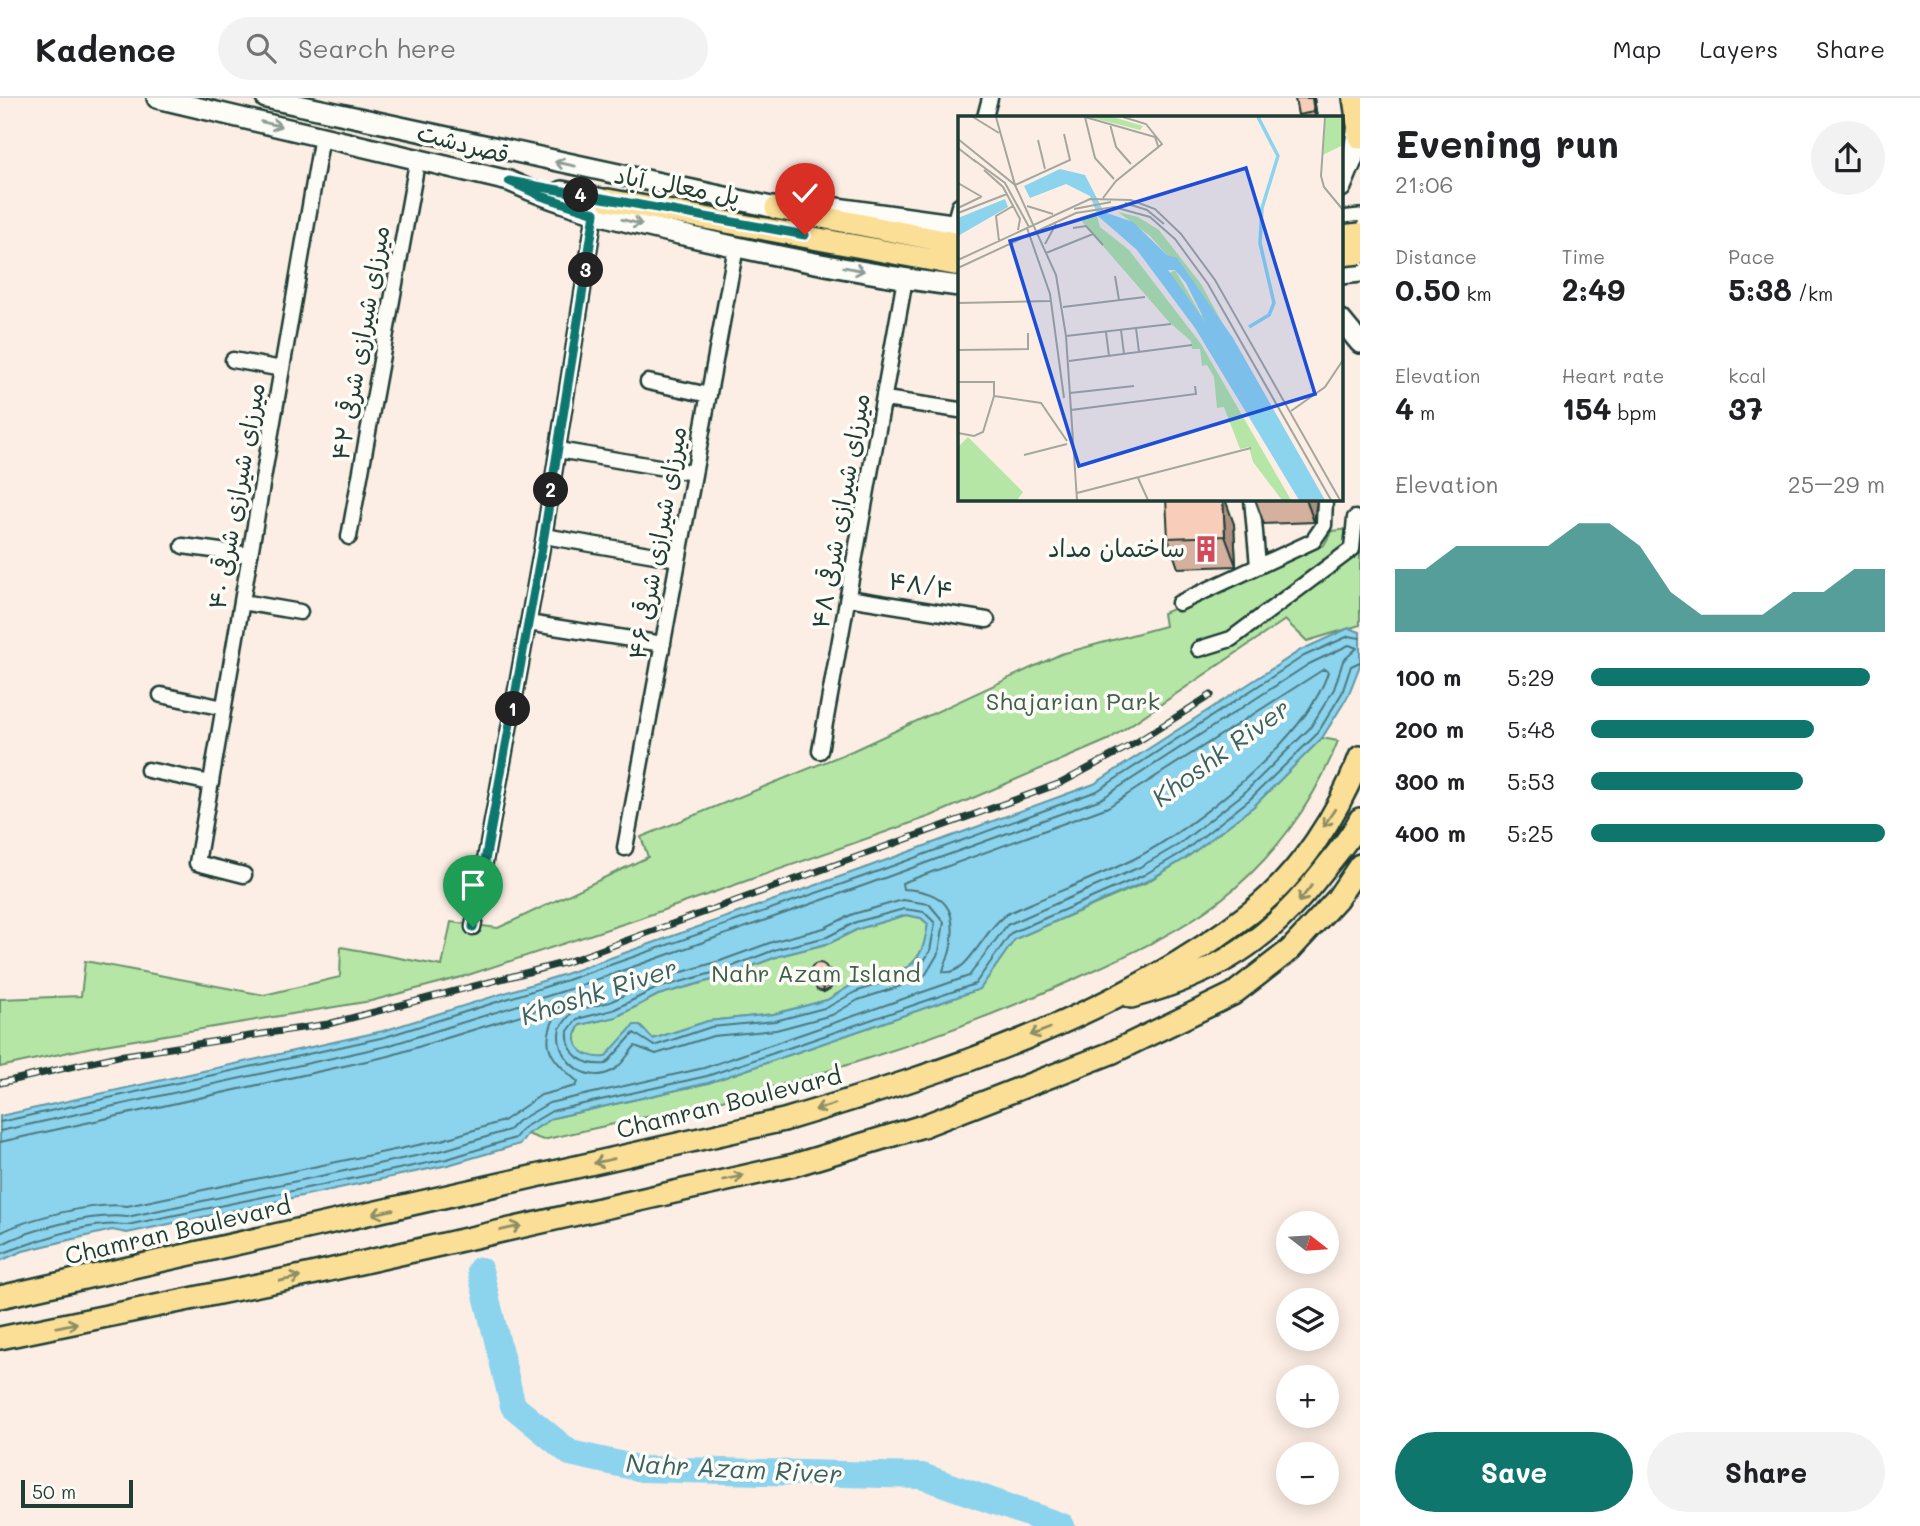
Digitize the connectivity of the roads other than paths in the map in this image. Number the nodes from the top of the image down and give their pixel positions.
1 (157, 98) edge
2 (266, 98) edge
3 (990, 98) edge
4 (1354, 98) edge
5 (985, 116) edge
6 (1359, 132) edge
7 (322, 136) junction
8 (418, 157) junction
9 (509, 181) joint
10 (1342, 185) edge
11 (601, 207) junction
12 (776, 208) joint
13 (1360, 219) edge
14 (1342, 221) edge
15 (958, 225) edge
16 (1360, 234) edge
17 (1342, 235) edge
18 (1342, 238) edge
19 (736, 247) junction
20 (1360, 253) edge
21 (1342, 255) edge
22 (1342, 263) edge
23 (958, 265) edge
24 (1360, 272) edge
25 (1342, 274) edge
26 (905, 279) junction
27 (958, 286) edge
28 (1342, 321) edge
29 (1360, 343) edge
30 (233, 360) dead end
31 (282, 369) junction
32 (648, 382) dead end
33 (709, 395) junction
34 (885, 399) junction
35 (958, 410) edge
36 (558, 450) junction
37 (694, 473) junction
38 (1252, 500) edge
39 (1325, 500) edge
40 (1355, 518) dead end
41 (544, 536) junction
42 (349, 537) dead end
43 (183, 546) dead end
44 (1356, 547) edge
45 (250, 555) junction
46 (678, 559) junction
47 (1258, 566) junction
48 (848, 598) junction
49 (242, 602) junction
50 (1179, 603) dead end
51 (300, 612) dead end
52 (987, 620) dead end
53 (528, 623) junction
54 (663, 644) junction
55 (1199, 649) dead end
56 (161, 695) dead end
57 (224, 708) junction
58 (820, 751) dead end
59 (1360, 757) edge
60 (148, 770) dead end
61 (211, 783) junction
62 (1360, 819) edge
63 (625, 848) dead end
64 (1360, 865) edge
65 (244, 875) dead end
66 (473, 927) dead end
67 (1102, 1005) junction
68 (0, 1297) edge
69 (0, 1338) edge

1 -> 7 main road, قصردشت
12 -> 2 main road, قصردشت
3 - 5 street
4 - 6 main road
6 - 10 main road
7 - 8 main road, قصردشت
7 - 31 street, ۴۰ میرزای شیرازی شرقی
8 - 9 main road, قصردشت
8 - 42 street, ۴۲ میرزای شیرازی شرقی
9 - 11 main road, پل معالی آباد
11 -> 19 main road
11 - 23 main road, پل معالی آباد
11 - 36 street
12 - 15 main road
13 - 14 main road
16 - 17 main road, bridge
18 - 22 main road
19 -> 26 main road
19 - 33 street, ۴۶ میرزای شیرازی شرقی
20 - 21 main road, bridge
24 - 25 main road
26 - 27 main road
26 - 34 street, ۴۸ میرزای شیرازی شرقی
28 - 29 main road
30 - 31 street
31 - 45 street, ۴۰ میرزای شیرازی شرقی
32 - 33 street
33 - 37 street, ۴۶ میرزای شیرازی شرقی
34 - 35 street
34 - 48 street, ۴۸ میرزای شیرازی شرقی
36 - 37 street
36 - 41 street
37 - 46 street, ۴۶ میرزای شیرازی شرقی
38 - 47 street
39 - 47 street
40 - 44 street
41 - 46 street
41 - 53 street
43 - 45 street
44 - 55 street
45 - 49 street, ۴۰ میرزای شیرازی شرقی
46 - 54 street, ۴۶ میرزای شیرازی شرقی
47 - 50 street
48 - 52 street, ۴۸/۴
48 - 58 street, ۴۸ میرزای شیرازی شرقی
49 - 51 street
49 - 57 street, ۴۰ میرزای شیرازی شرقی
53 - 54 street
53 - 66 street
54 - 63 street, ۴۶ میرزای شیرازی شرقی
56 - 57 street
57 - 61 street, ۴۰ میرزای شیرازی شرقی
59 -> 67 main road, Chamran Boulevard
60 - 61 street
61 - 65 street, ۴۰ میرزای شیرازی شرقی
62 -> 67 main road
69 -> 64 main road
67 -> 68 main road, Chamran Boulevard

